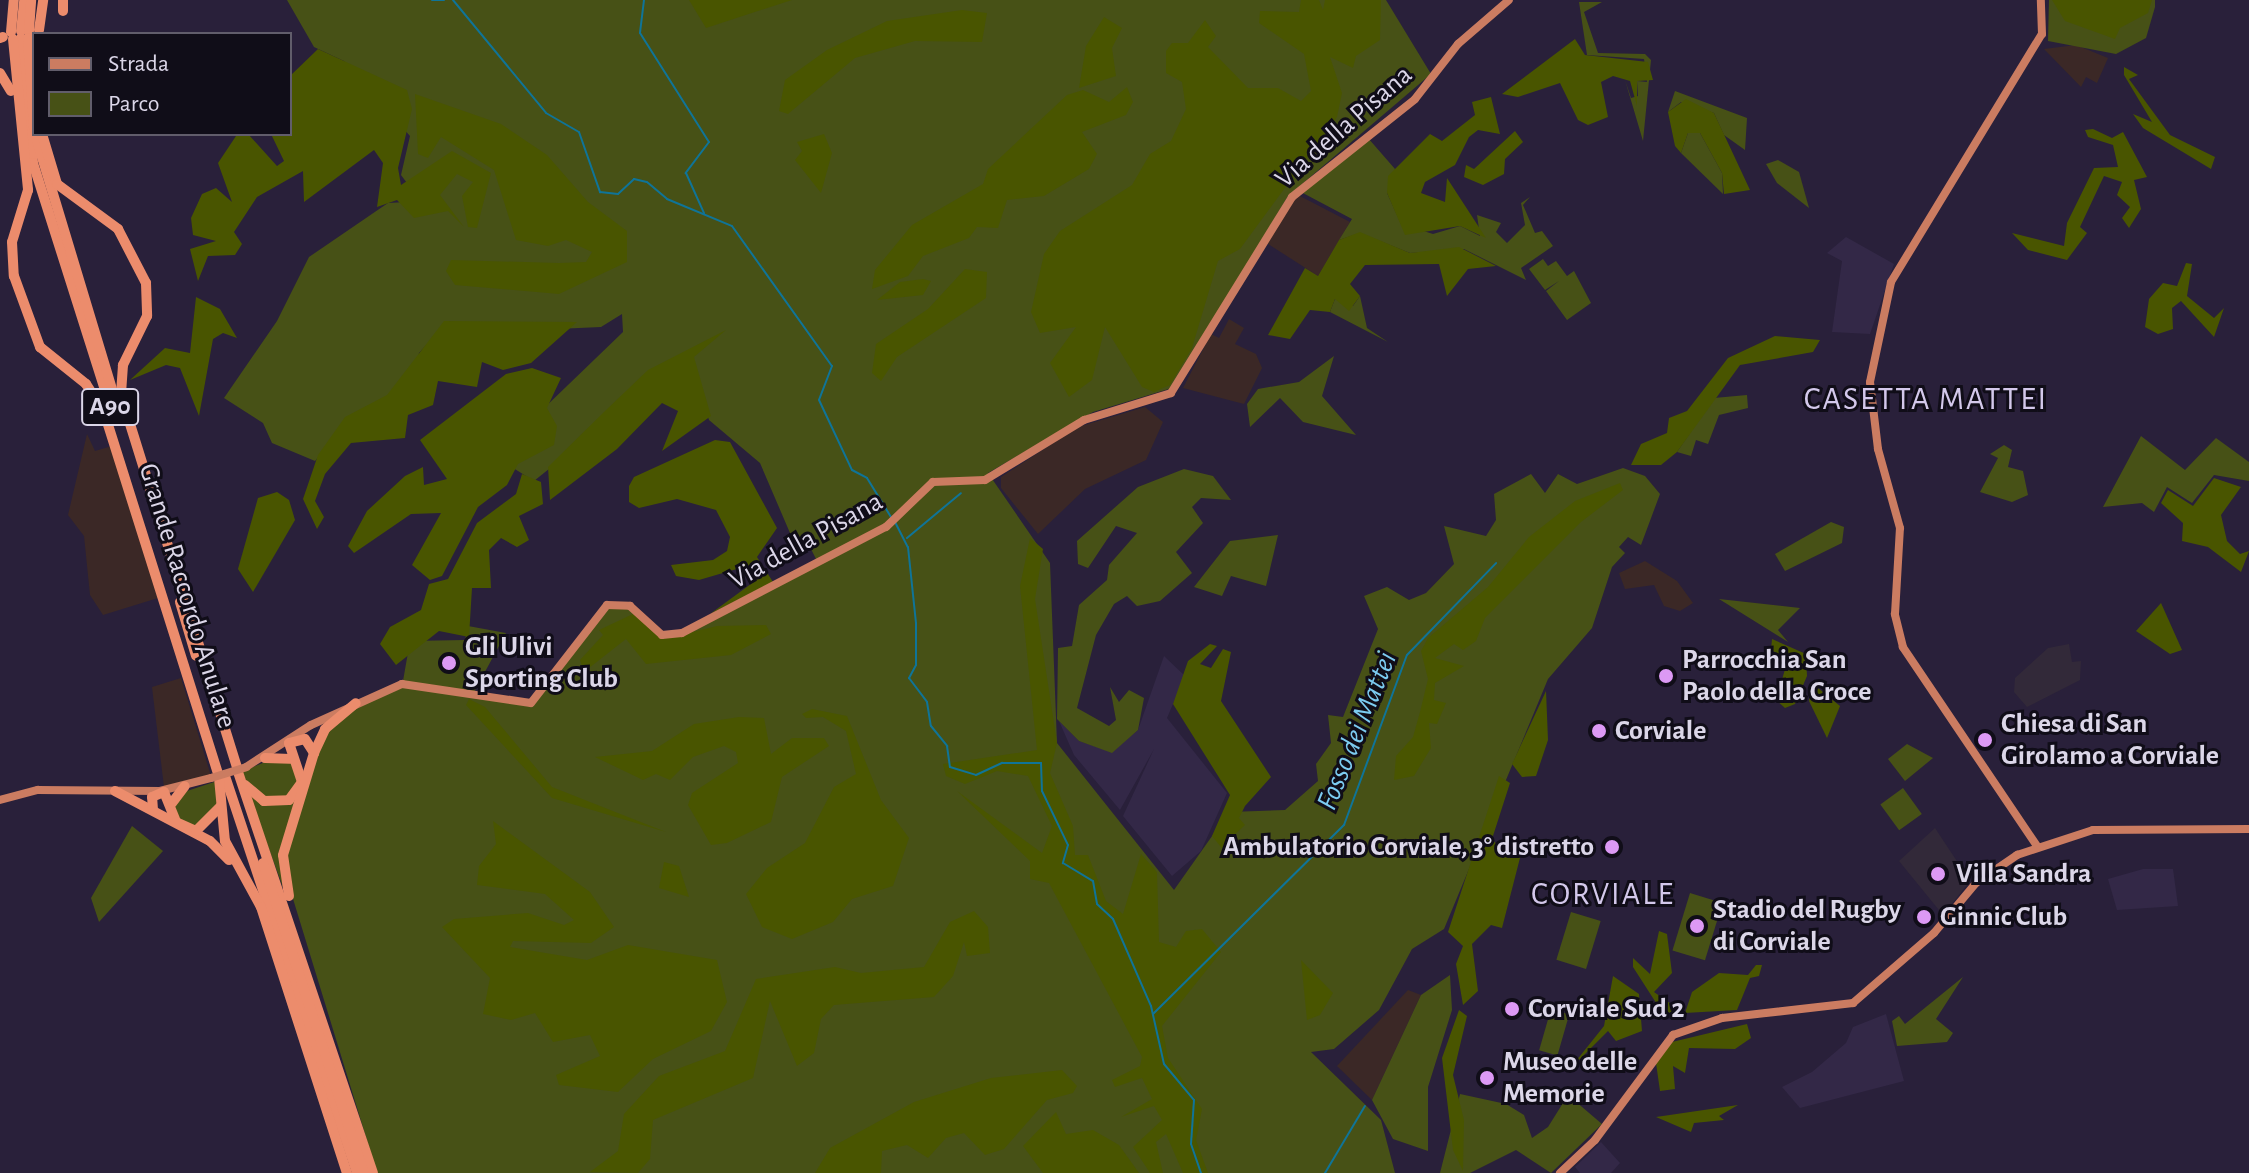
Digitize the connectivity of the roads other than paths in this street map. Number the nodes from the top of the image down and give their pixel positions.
1 (15, 0) edge
2 (24, 0) edge
3 (31, 0) edge
4 (41, 0) edge
5 (1509, 0) edge
6 (2041, 0) edge
7 (19, 35) edge
8 (0, 66) edge
9 (0, 73) edge
10 (18, 118) junction
11 (32, 118) edge
12 (36, 136) edge
13 (43, 136) edge
14 (356, 703) junction
15 (291, 740) junction
16 (314, 753) junction
17 (265, 758) junction
18 (290, 759) junction
19 (229, 773) junction
20 (185, 786) junction
21 (115, 791) junction
22 (160, 791) junction
23 (0, 800) edge
24 (223, 800) junction
25 (172, 803) junction
26 (155, 813) junction
27 (2249, 829) edge
28 (2037, 846) junction
29 (257, 897) junction
30 (313, 987) junction
31 (347, 1173) edge
32 (357, 1173) edge
33 (364, 1173) edge
34 (373, 1173) edge
35 (1560, 1173) edge

1 - 7 highway
2 - 7 highway, Grande Raccordo Anulare / A90
3 - 7 highway, Grande Raccordo Anulare / A90
4 - 7 highway
5 - 14 main road, Via della Pisana
6 - 28 main road
7 - 8 highway
7 - 10 highway, Grande Raccordo Anulare
7 - 11 highway, Grande Raccordo Anulare / A90
7 - 19 highway, Grande Raccordo Anulare / A90
9 - 10 highway
10 - 19 highway, Grande Raccordo Anulare
12 - 19 highway, Grande Raccordo Anulare / A90
13 - 19 highway, Grande Raccordo Anulare
14 - 15 main road, Via della Pisana
14 - 16 highway
15 - 16 highway
15 - 17 main road, Via della Pisana
15 - 18 highway
16 - 30 highway
17 - 18 highway
17 - 19 main road, Via della Pisana
18 - 19 highway
19 - 20 main road, Via della Pisana
19 - 24 highway, Grande Raccordo Anulare
19 - 30 highway
19 - 32 highway, Grande Raccordo Anulare / A90
19 - 33 highway, Grande Raccordo Anulare / A90
20 - 22 main road, Via della Pisana
20 - 25 highway
21 - 22 main road, Via della Pisana
21 - 23 main road, Via della Pisana
21 - 26 highway
22 - 25 highway
22 - 26 highway
24 - 25 highway
24 - 29 highway, Grande Raccordo Anulare
26 - 29 highway
27 - 28 main road
28 - 35 main road
29 - 31 highway
30 - 34 highway

